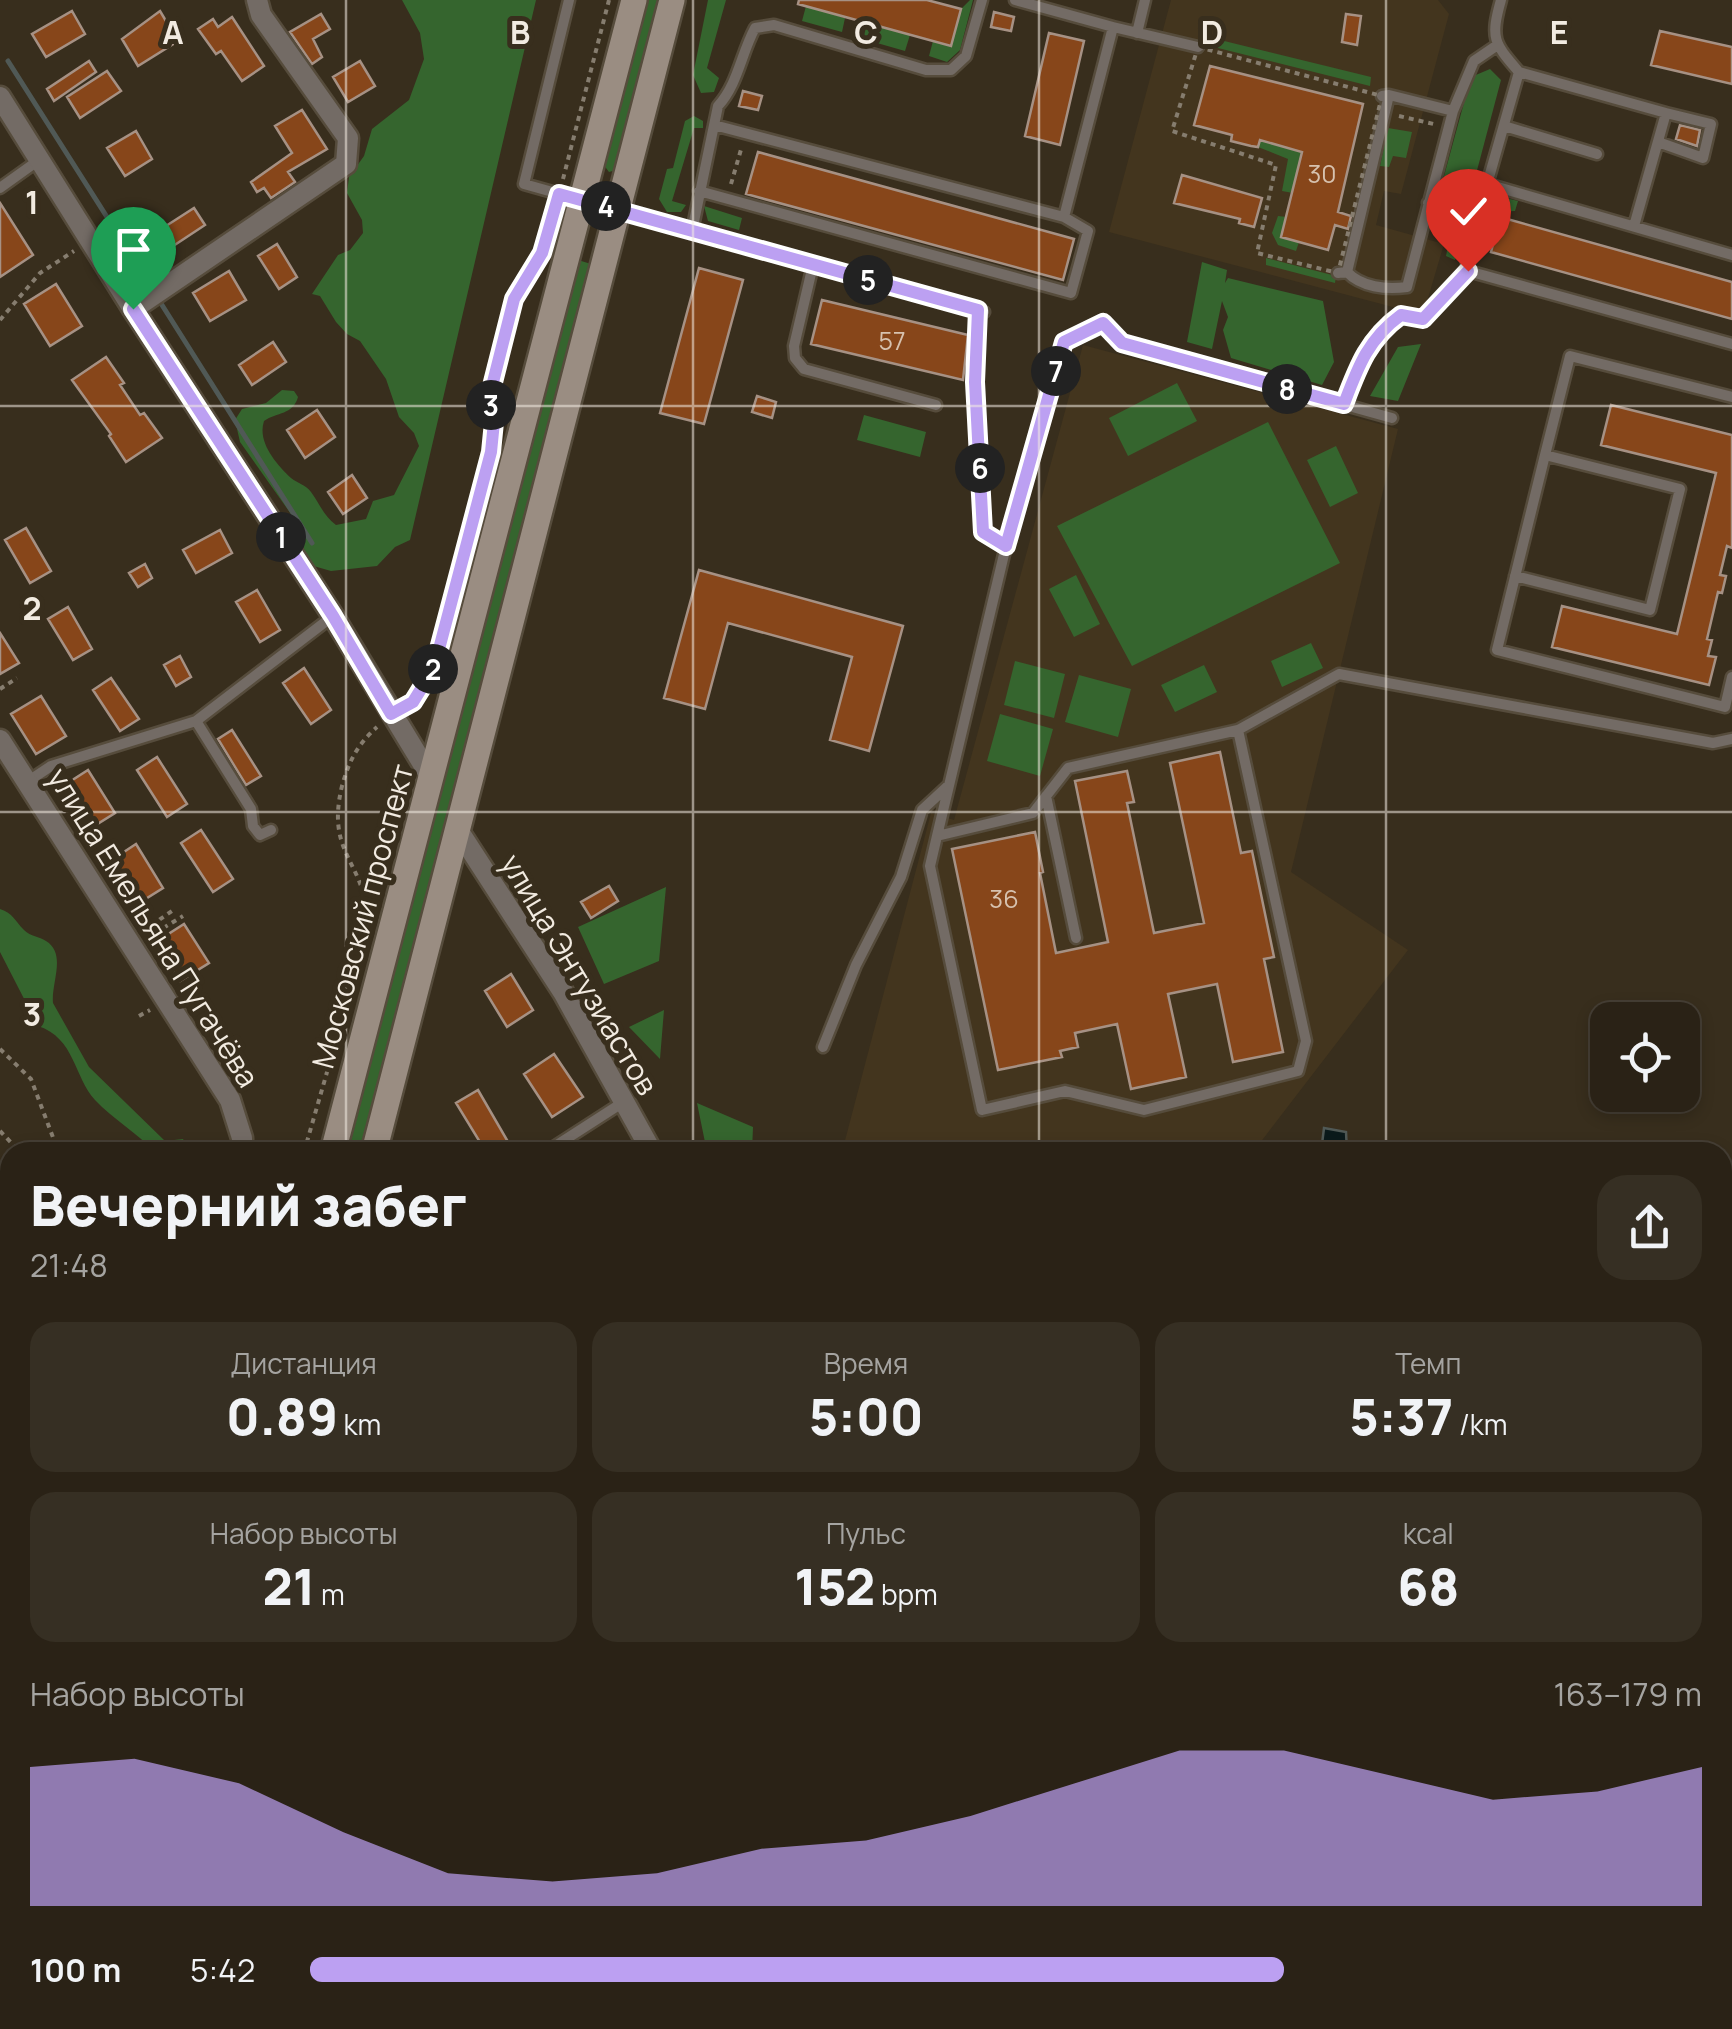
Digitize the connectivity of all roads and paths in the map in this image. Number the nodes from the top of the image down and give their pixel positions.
1 (256, 0) edge
2 (569, 0) edge
3 (609, 0) edge
4 (634, 0) edge
5 (672, 0) edge
6 (982, 0) edge
7 (1015, 0) edge
8 (1145, 0) edge
9 (1501, 0) edge
10 (1114, 27) junction
11 (1137, 33) junction
12 (1496, 46) junction
13 (1198, 47) junction
14 (1519, 72) junction
15 (1385, 95) junction
16 (0, 97) edge
17 (1454, 110) junction
18 (1390, 114) dead end
19 (1666, 114) junction
20 (714, 125) junction
21 (1504, 126) junction
22 (1443, 127) dead end
23 (754, 136) junction
24 (1658, 142) junction
25 (1596, 154) dead end
26 (40, 160) junction
27 (1487, 184) junction
28 (0, 188) edge
29 (699, 192) junction
30 (571, 197) junction
31 (738, 202) junction
32 (1428, 202) junction
33 (618, 209) junction
34 (1064, 217) junction
35 (1634, 226) junction
36 (692, 231) junction
37 (90, 240) junction
38 (1732, 255) edge
39 (813, 265) junction
40 (1468, 271) junction
41 (1342, 272) junction
42 (133, 309) junction
43 (0, 320) edge
44 (1732, 344) edge
45 (1732, 397) edge
46 (1344, 404) junction
47 (936, 405) dead end
48 (1392, 418) dead end
49 (1545, 455) junction
50 (478, 506) dead end
51 (473, 525) dead end
52 (1006, 546) junction
53 (1515, 576) junction
54 (333, 616) junction
55 (17, 678) dead end
56 (1732, 678) edge
57 (0, 689) edge
58 (391, 714) junction
59 (196, 721) junction
60 (1238, 730) junction
61 (1732, 738) edge
62 (0, 740) edge
63 (432, 780) junction
64 (28, 782) junction
65 (949, 785) junction
66 (1046, 796) junction
67 (456, 826) junction
68 (270, 830) dead end
69 (936, 836) junction
70 (172, 911) dead end
71 (182, 916) dead end
72 (1076, 938) dead end
73 (362, 949) dead end
74 (133, 950) junction
75 (357, 968) dead end
76 (824, 1047) dead end
77 (0, 1049) edge
78 (622, 1103) junction
79 (54, 1142) edge
80 (242, 1142) edge
81 (307, 1142) edge
82 (336, 1142) edge
83 (377, 1142) edge
84 (562, 1142) edge
85 (646, 1142) edge

1 - 42 street
2 - 30 lane
3 - 30 path
4 - 30 main road, Московский проспект
5 - 33 main road
6 - 20 lane
7 - 10 lane
8 - 11 lane
9 - 12 lane
10 - 11 lane
10 - 34 lane
11 - 13 lane
12 - 14 lane
12 - 17 lane
13 - 15 path
13 - 41 path
14 - 19 lane
14 - 21 lane
15 - 17 lane
15 - 41 lane
15 - 41 path
16 - 26 street
17 - 32 lane
18 - 22 path
19 - 24 lane
19 - 24 lane
20 - 23 lane
20 - 29 lane
21 - 25 lane
21 - 27 lane
23 - 31 path
23 - 34 lane
24 - 35 lane
26 - 28 lane
26 - 37 street
27 - 32 lane
27 - 35 lane
27 - 40 lane
29 - 31 lane
29 - 36 lane
30 - 33 main road
30 - 50 path
30 - 63 main road, Московский проспект
31 - 34 lane
32 - 41 lane
33 - 36 lane
33 - 67 main road
35 - 38 lane
36 - 39 lane
37 - 42 street
37 - 43 path
39 - 47 lane
39 - 52 lane
40 - 44 lane
40 - 46 path
42 - 54 street
45 - 49 lane
46 - 48 lane
46 - 52 lane
49 - 53 lane
49 - 53 lane
51 - 58 path
52 - 65 lane
53 - 56 lane
54 - 58 street
54 - 59 lane
55 - 57 path
58 - 63 street
58 - 73 path
59 - 64 lane
59 - 68 lane
60 - 61 lane
60 - 66 lane
60 - 69 lane
62 - 64 street, улица Емельяна Пугачёва
63 - 82 main road, Московский проспект
64 - 74 street, улица Емельяна Пугачёва
65 - 69 lane
65 - 76 lane
66 - 69 lane
66 - 72 lane
67 - 78 street, улица Энтузиастов
67 - 83 main road
70 - 74 path
71 - 74 path
74 - 80 street, улица Емельяна Пугачёва
75 - 81 path
77 - 79 path
78 - 84 lane
78 - 85 street, улица Энтузиастов

